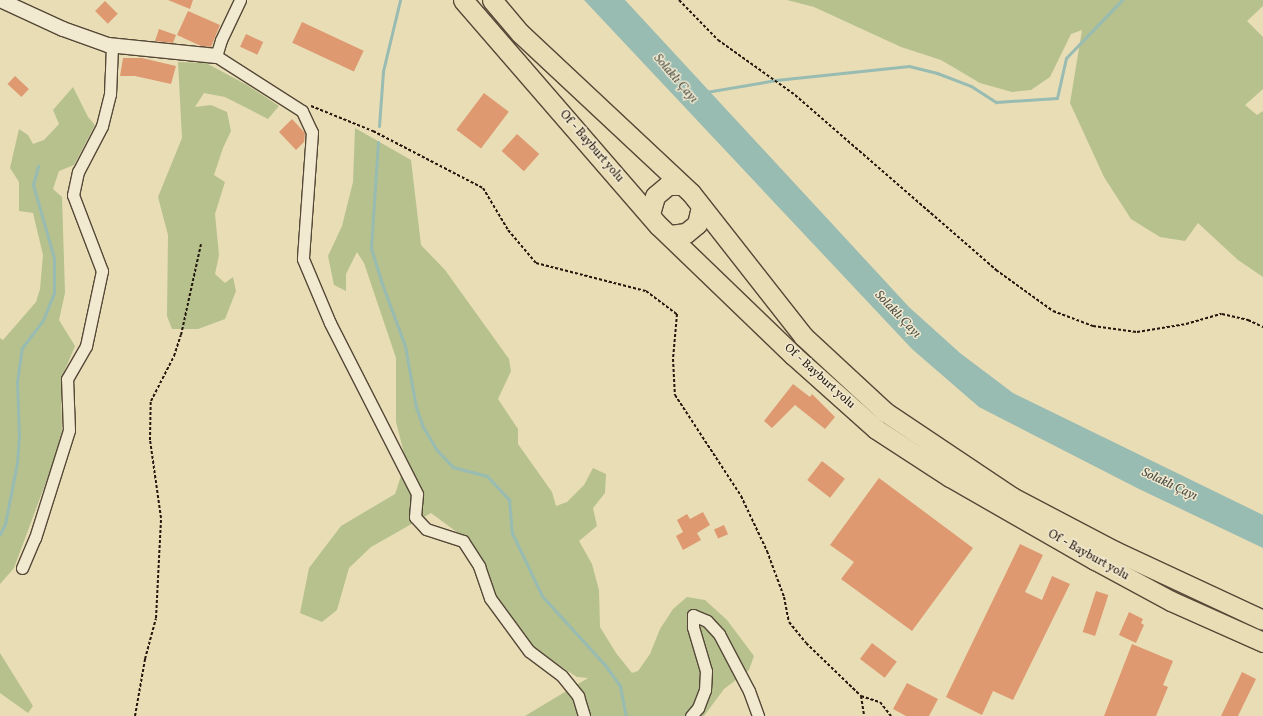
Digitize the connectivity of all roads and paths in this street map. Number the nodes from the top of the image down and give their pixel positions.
1 (0, 0) edge
2 (240, 0) edge
3 (463, 0) edge
4 (492, 0) edge
5 (679, 0) edge
6 (112, 46) junction
7 (216, 56) junction
8 (309, 105) dead end
9 (682, 185) junction
10 (701, 206) junction
11 (650, 214) junction
12 (670, 236) junction
13 (201, 244) dead end
14 (1263, 328) edge
15 (22, 568) dead end
16 (1263, 620) edge
17 (1263, 642) edge
18 (861, 696) junction
19 (135, 716) edge
20 (584, 716) edge
21 (691, 716) edge
22 (758, 716) edge
23 (864, 716) edge
24 (891, 716) edge

1 - 6 street
2 - 7 street
3 - 11 highway, Of - Bayburt yolu
4 - 9 highway, Of - Bayburt yolu
5 - 14 path
6 - 7 street
6 - 15 street
7 - 20 street
8 - 18 path
9 - 10 highway, Of - Bayburt yolu
9 - 11 highway
10 - 12 highway
10 - 16 highway, Of - Bayburt yolu
11 - 12 highway, Of - Bayburt yolu
12 - 17 highway, Of - Bayburt yolu
13 - 19 path
18 - 23 path
18 - 24 path
21 - 22 street

